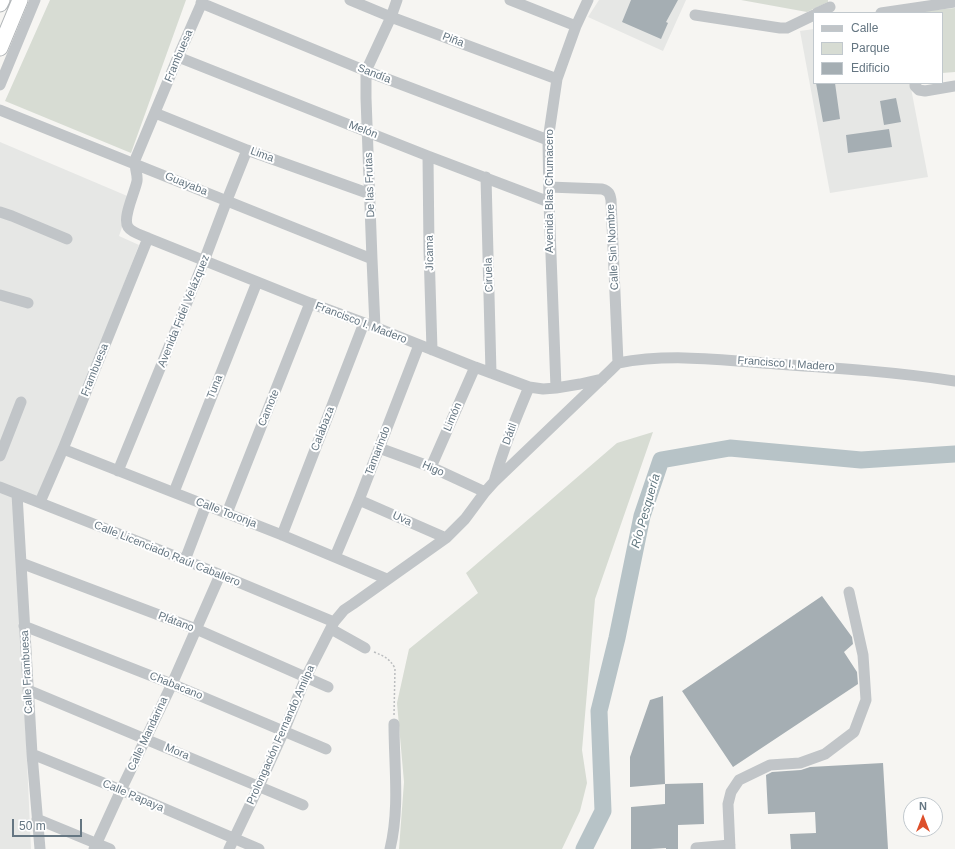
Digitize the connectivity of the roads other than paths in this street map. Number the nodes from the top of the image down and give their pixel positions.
1 (2, 0) edge
2 (20, 0) edge
3 (35, 0) edge
4 (350, 0) edge
5 (397, 0) edge
6 (510, 0) edge
7 (588, 0) edge
8 (202, 2) edge
9 (955, 2) edge
10 (0, 4) edge
11 (830, 7) edge
12 (819, 12) edge
13 (903, 12) edge
14 (695, 15) dead end
15 (813, 15) edge
16 (391, 16) junction
17 (576, 26) junction
18 (0, 48) edge
19 (178, 57) junction
20 (366, 71) junction
21 (556, 79) junction
22 (915, 84) edge
23 (0, 85) edge
24 (955, 86) edge
25 (0, 110) edge
26 (155, 113) junction
27 (368, 132) junction
28 (548, 140) junction
29 (247, 150) junction
30 (428, 156) junction
31 (135, 164) junction
32 (486, 177) junction
33 (549, 187) junction
34 (370, 194) junction
35 (227, 200) junction
36 (549, 202) junction
37 (0, 212) edge
38 (127, 226) joint
39 (148, 238) junction
40 (67, 239) dead end
41 (372, 259) junction
42 (204, 261) junction
43 (257, 282) junction
44 (0, 295) edge
45 (28, 303) dead end
46 (310, 303) junction
47 (364, 323) junction
48 (376, 327) junction
49 (419, 345) junction
50 (432, 350) junction
51 (618, 363) junction
52 (475, 367) junction
53 (492, 373) junction
54 (602, 379) junction
55 (955, 381) edge
56 (529, 387) junction
57 (556, 388) junction
58 (21, 402) dead end
59 (379, 448) junction
60 (63, 449) junction
61 (0, 456) edge
62 (431, 467) junction
63 (118, 471) junction
64 (494, 482) junction
65 (0, 487) edge
66 (174, 492) junction
67 (485, 492) junction
68 (17, 494) junction
69 (359, 500) junction
70 (40, 502) junction
71 (206, 506) junction
72 (227, 513) junction
73 (282, 535) junction
74 (446, 538) junction
75 (335, 557) junction
76 (185, 560) junction
77 (21, 563) junction
78 (220, 575) junction
79 (388, 579) junction
80 (850, 592) dead end
81 (332, 625) junction
82 (24, 626) junction
83 (196, 629) junction
84 (365, 648) road end
85 (306, 677) junction
86 (172, 684) junction
87 (328, 687) dead end
88 (28, 690) junction
89 (394, 724) road end
90 (284, 731) junction
91 (145, 739) junction
92 (326, 749) dead end
93 (32, 754) junction
94 (259, 786) junction
95 (121, 790) junction
96 (303, 805) dead end
97 (37, 819) junction
98 (234, 838) junction
99 (96, 846) edge
100 (730, 847) edge
101 (718, 848) edge
102 (40, 849) edge
103 (110, 849) edge
104 (229, 849) edge
105 (259, 849) edge
106 (390, 849) edge
107 (696, 849) edge

1 - 10 highway
2 - 18 highway
3 - 23 street
4 - 16 street, Piña
5 - 16 street, De las Frutas
6 - 17 street
7 - 17 street, Avenida Blas Chumacero
8 - 19 street, Frambuesa
8 - 20 street, Sandía
9 - 13 street
11 - 12 street
14 - 15 street
16 - 20 street, De las Frutas
16 - 21 street, Piña
17 - 21 street, Avenida Blas Chumacero
19 - 26 street, Frambuesa
19 - 27 street, Melón
20 - 27 street, De las Frutas
20 - 28 street, Sandía
21 - 28 street, Avenida Blas Chumacero
22 - 24 street
25 - 31 street, Guayaba
26 - 29 street, Lima
26 - 31 street, Frambuesa
27 - 30 street, Melón
27 - 34 street, De las Frutas
28 - 33 street, Avenida Blas Chumacero
29 - 34 street, Lima
29 - 35 street, Avenida Fidel Velázquez
30 - 32 street, Melón
30 - 50 street, Jícama
31 - 35 street, Guayaba
31 - 38 street, Frambuesa
32 - 36 street, Melón
32 - 53 street, Ciruela
33 - 36 street, Avenida Blas Chumacero
33 - 51 street, Calle Sin Nombre
34 - 41 street, De las Frutas
35 - 41 street, Guayaba
35 - 42 street, Avenida Fidel Velázquez
36 - 57 street, Avenida Blas Chumacero
37 - 40 street
38 - 39 street, Francisco I. Madero
39 - 42 street, Francisco I. Madero
39 - 60 street, Frambuesa
41 - 48 street, De las Frutas
42 - 43 street, Francisco I. Madero
42 - 63 street, Avenida Fidel Velázquez
43 - 46 street, Francisco I. Madero
43 - 66 street, Tuna
44 - 45 street
46 - 47 street, Francisco I. Madero
46 - 72 street, Camote
47 - 48 street, Francisco I. Madero
47 - 73 street, Calabaza
48 - 49 street, Francisco I. Madero
49 - 50 street, Francisco I. Madero
49 - 59 street, Tamarindo
50 - 52 street, Francisco I. Madero
51 - 54 street
51 - 55 street, Francisco I. Madero
52 - 53 street, Francisco I. Madero
52 - 62 street, Limón
53 - 56 street, Francisco I. Madero
54 - 57 street, Francisco I. Madero
54 - 64 street
56 - 57 street, Francisco I. Madero
56 - 64 street, Dátil
58 - 61 street
59 - 62 street, Higo
59 - 69 street, Tamarindo
60 - 63 street, Calle Toronja
60 - 70 street, Frambuesa
62 - 67 street, Higo
63 - 66 street, Calle Toronja
64 - 67 street
65 - 68 street, Calle Licenciado Raúl Caballero
66 - 71 street, Calle Toronja
67 - 74 street
68 - 70 street, Calle Licenciado Raúl Caballero
68 - 77 street, Calle Frambuesa
69 - 74 street, Uva
69 - 75 street, Tamarindo
70 - 76 street, Calle Licenciado Raúl Caballero
71 - 72 street, Calle Toronja
71 - 76 street
72 - 73 street, Calle Toronja
73 - 75 street, Calle Toronja
74 - 79 street
75 - 79 street, Calle Toronja
76 - 78 street, Calle Licenciado Raúl Caballero
77 - 82 street, Calle Frambuesa
77 - 83 street, Plátano
78 - 81 street, Calle Licenciado Raúl Caballero
78 - 83 street, Calle Mandarina
79 - 81 street
80 - 100 street
81 - 84 street, Calle Licenciado Raúl Caballero
81 - 85 street, Prolongación Fernando Amilpa
82 - 86 street, Chabacano
82 - 88 street, Calle Frambuesa
83 - 85 street, Plátano
83 - 86 street, Calle Mandarina
85 - 87 street, Plátano
85 - 90 street, Prolongación Fernando Amilpa
86 - 90 street, Chabacano
86 - 91 street, Calle Mandarina
88 - 91 street, Mora
88 - 93 street, Calle Frambuesa
89 - 106 street
90 - 92 street, Chabacano
90 - 94 street, Prolongación Fernando Amilpa
91 - 94 street, Mora
91 - 95 street, Calle Mandarina
93 - 95 street, Calle Papaya
93 - 97 street, Calle Frambuesa
94 - 96 street, Mora
94 - 98 street, Prolongación Fernando Amilpa
95 - 98 street, Calle Papaya
95 - 99 street, Calle Mandarina
97 - 99 street
97 - 102 street, Calle Frambuesa
98 - 104 street, Prolongación Fernando Amilpa
98 - 105 street, Calle Papaya
99 - 103 street
100 - 101 street
101 - 107 street

